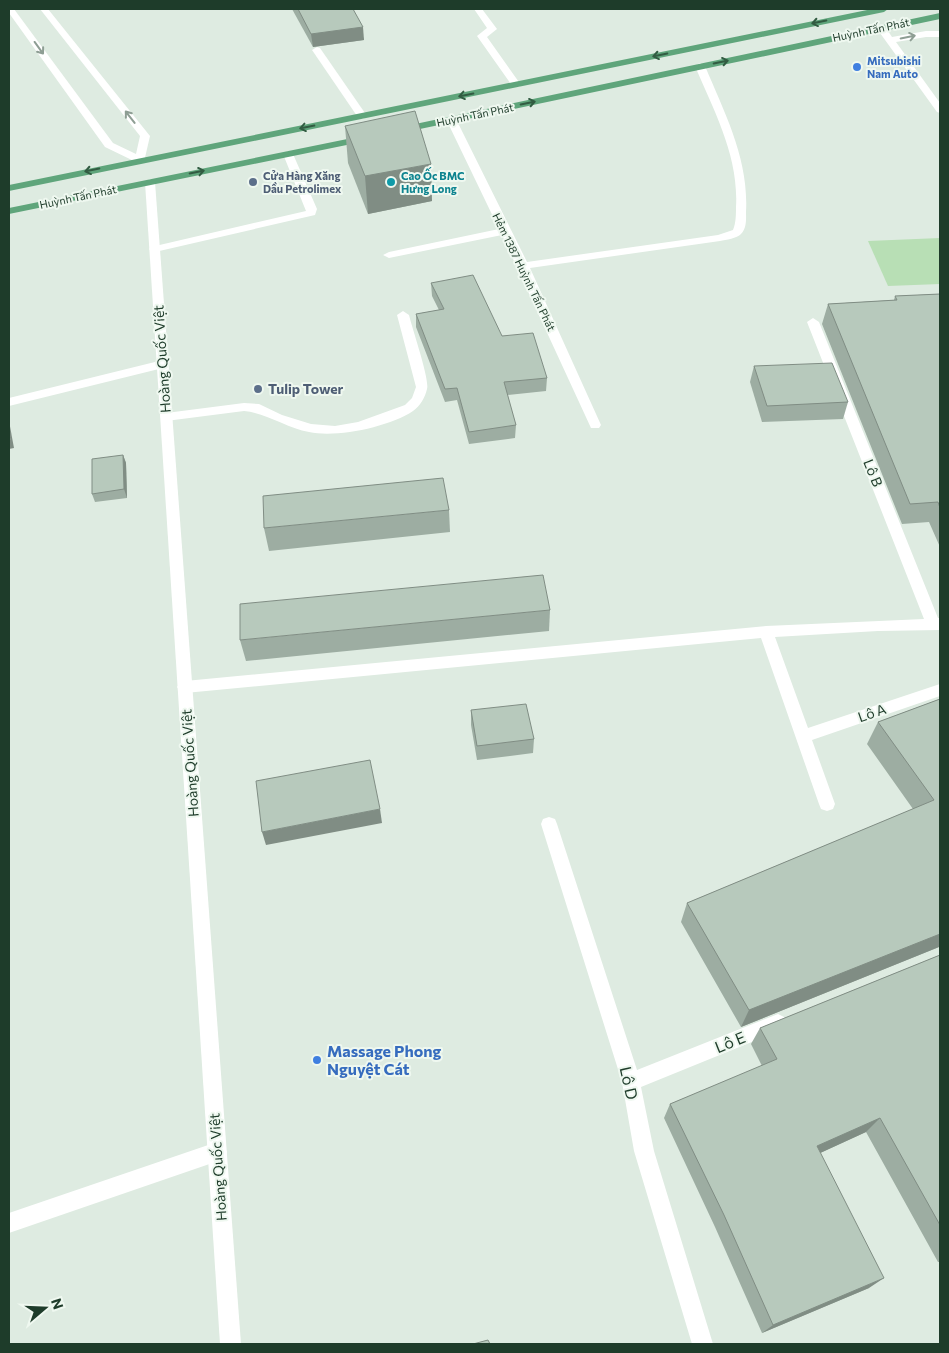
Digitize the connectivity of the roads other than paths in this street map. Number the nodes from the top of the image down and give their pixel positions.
1 (10, 9) edge
2 (44, 9) edge
3 (478, 9) edge
4 (884, 9) edge
5 (940, 16) edge
6 (940, 27) edge
7 (881, 28) junction
8 (926, 34) junction
9 (940, 34) edge
10 (890, 40) junction
11 (317, 50) edge
12 (627, 62) junction
13 (700, 66) junction
14 (642, 78) junction
15 (516, 85) junction
16 (940, 110) edge
17 (362, 116) junction
18 (451, 120) junction
19 (288, 154) junction
20 (140, 160) junction
21 (150, 182) junction
22 (9, 188) edge
23 (9, 211) edge
24 (504, 231) junction
25 (154, 249) junction
26 (389, 255) dead end
27 (522, 266) junction
28 (403, 315) dead end
29 (813, 322) dead end
30 (163, 364) junction
31 (9, 402) edge
32 (166, 417) junction
33 (595, 425) dead end
34 (937, 624) edge
35 (766, 632) junction
36 (185, 686) junction
37 (940, 690) edge
38 (803, 736) junction
39 (827, 804) dead end
40 (549, 824) dead end
41 (795, 1016) edge
42 (631, 1082) junction
43 (218, 1152) junction
44 (9, 1223) edge
45 (231, 1344) edge
46 (703, 1344) edge

1 -> 20 street
20 -> 2 street
3 - 15 street
4 -> 12 main road, Huỳnh Tấn Phát
5 - 7 main road, Huỳnh Tấn Phát
6 - 8 street
7 - 10 street
13 -> 7 main road, Huỳnh Tấn Phát
8 - 9 street
10 -> 8 street
10 - 16 street
11 - 17 street
12 - 14 main road
12 - 15 main road, Huỳnh Tấn Phát
13 - 14 main road, Huỳnh Tấn Phát
13 - 27 street
18 -> 14 main road, Huỳnh Tấn Phát
15 -> 17 main road, Huỳnh Tấn Phát
17 -> 20 main road, Huỳnh Tấn Phát
18 - 19 main road, Huỳnh Tấn Phát
18 - 24 street, Hẻm 1387 Huỳnh Tấn Phát
21 -> 19 main road, Huỳnh Tấn Phát
19 - 25 street
20 - 21 main road
20 -> 22 main road, Huỳnh Tấn Phát
21 - 23 main road, Huỳnh Tấn Phát
21 - 25 street, Hoàng Quốc Việt
24 - 26 street
24 - 27 street, Hẻm 1387 Huỳnh Tấn Phát
25 - 30 street, Hoàng Quốc Việt
27 - 33 street, Hẻm 1387 Huỳnh Tấn Phát
28 - 32 street
29 - 34 street, Lô B
30 - 31 street
30 - 32 street, Hoàng Quốc Việt
32 - 36 street, Hoàng Quốc Việt
34 - 35 street
35 - 36 street
35 - 38 street
36 - 43 street, Hoàng Quốc Việt
37 - 38 street, Lô A
38 - 39 street
40 - 42 street, Lô D
41 - 42 street, Lô E
42 - 46 street, Lô D
43 - 44 street
43 - 45 street, Hoàng Quốc Việt

